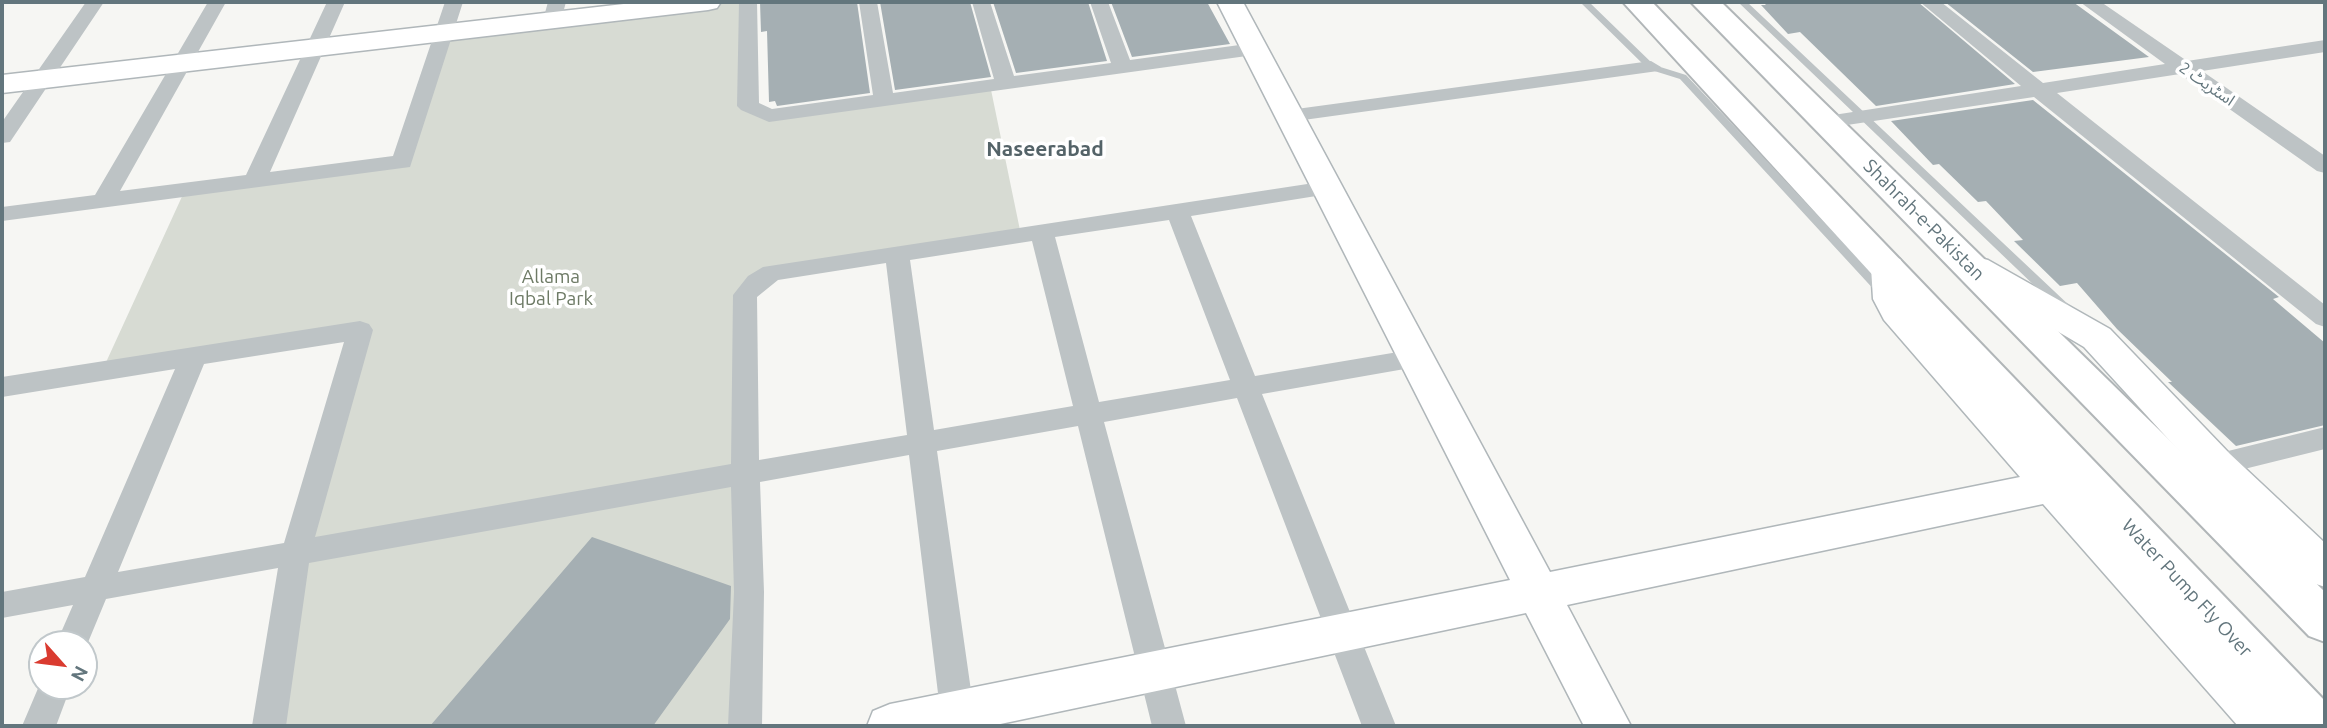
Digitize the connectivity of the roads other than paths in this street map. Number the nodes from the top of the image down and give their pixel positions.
1 (94, 2) edge
2 (216, 2) edge
3 (336, 2) edge
4 (454, 2) edge
5 (708, 2) edge
6 (748, 2) edge
7 (868, 2) edge
8 (981, 2) edge
9 (1099, 2) edge
10 (1230, 2) edge
11 (1584, 2) edge
12 (1637, 2) edge
13 (1705, 2) edge
14 (1742, 2) edge
15 (1929, 2) edge
16 (2088, 2) edge
17 (555, 11) edge
18 (444, 32) junction
19 (2325, 46) edge
20 (315, 47) junction
21 (1254, 49) junction
22 (181, 63) junction
23 (1123, 67) junction
24 (1651, 67) junction
25 (2184, 68) junction
26 (41, 79) junction
27 (1006, 83) junction
28 (2, 84) edge
29 (2041, 91) junction
30 (884, 100) junction
31 (1289, 116) junction
32 (1866, 116) junction
33 (1827, 122) junction
34 (2, 137) edge
35 (2325, 166) edge
36 (255, 181) junction
37 (1327, 188) junction
38 (103, 201) junction
39 (1177, 211) junction
40 (2, 214) edge
41 (1042, 232) junction
42 (897, 254) junction
43 (1969, 264) junction
44 (1889, 283) junction
45 (2325, 318) edge
46 (2097, 338) junction
47 (194, 356) junction
48 (1416, 358) junction
49 (1246, 387) junction
50 (6, 393) edge
51 (1089, 414) junction
52 (2325, 438) edge
53 (922, 443) junction
54 (2216, 465) junction
55 (2053, 468) junction
56 (745, 472) junction
57 (296, 552) junction
58 (2325, 569) edge
59 (95, 589) junction
60 (1538, 593) junction
61 (2, 605) edge
62 (2325, 622) edge
63 (78, 630) edge
64 (1342, 633) junction
65 (1155, 672) junction
66 (49, 700) edge
67 (958, 719) edge
68 (39, 726) edge
69 (269, 726) edge
70 (745, 726) edge
71 (890, 726) edge
72 (1169, 726) edge
73 (1379, 726) edge
74 (1608, 726) edge
75 (2268, 726) edge
76 (2317, 726) edge

1 - 26 street
2 - 22 street
3 - 20 street
4 - 18 street
5 - 17 street
6 - 30 street
7 - 30 street
8 - 27 street
9 - 23 street
10 - 21 street
11 - 24 lane
12 - 44 highway
13 - 33 highway, Shahrah-e-Pakistan
14 - 32 lane
15 - 29 street
16 - 25 street, اسٹریٹ 2
17 - 18 street
18 - 20 street
18 - 36 street
19 - 25 street
20 - 22 street
20 - 36 street
21 - 23 street
21 - 31 street
22 - 26 street
22 - 38 street
23 - 27 street
24 - 31 street
24 - 44 lane
25 - 29 street
25 - 35 street, اسٹریٹ 2
26 - 28 street
26 - 34 street
27 - 30 street
29 - 32 street
29 - 45 street
31 - 37 street
32 - 33 street
32 - 46 lane
33 - 43 highway, Shahrah-e-Pakistan
36 - 38 street
37 - 39 street
37 - 48 street
38 - 40 street
39 - 41 street
39 - 49 street
41 - 42 street
41 - 51 street
42 - 53 street
42 - 56 street
43 - 46 street
43 - 62 highway, Shahrah-e-Pakistan
44 - 55 street
46 - 54 street
47 - 50 street
47 - 57 street
47 - 59 street
48 - 49 street
48 - 60 street
49 - 51 street
49 - 64 street
51 - 53 street
51 - 65 street
52 - 54 street
53 - 56 street
53 - 67 street
54 - 58 street
55 - 60 street
55 - 75 street
55 - 76 highway, Water Pump Fly Over
56 - 57 street
56 - 70 street
57 - 59 street
57 - 69 street
59 - 61 street
59 - 63 street
60 - 64 street
60 - 74 street
64 - 65 street
64 - 73 street
65 - 67 street
65 - 72 street
66 - 68 street
67 - 71 street

